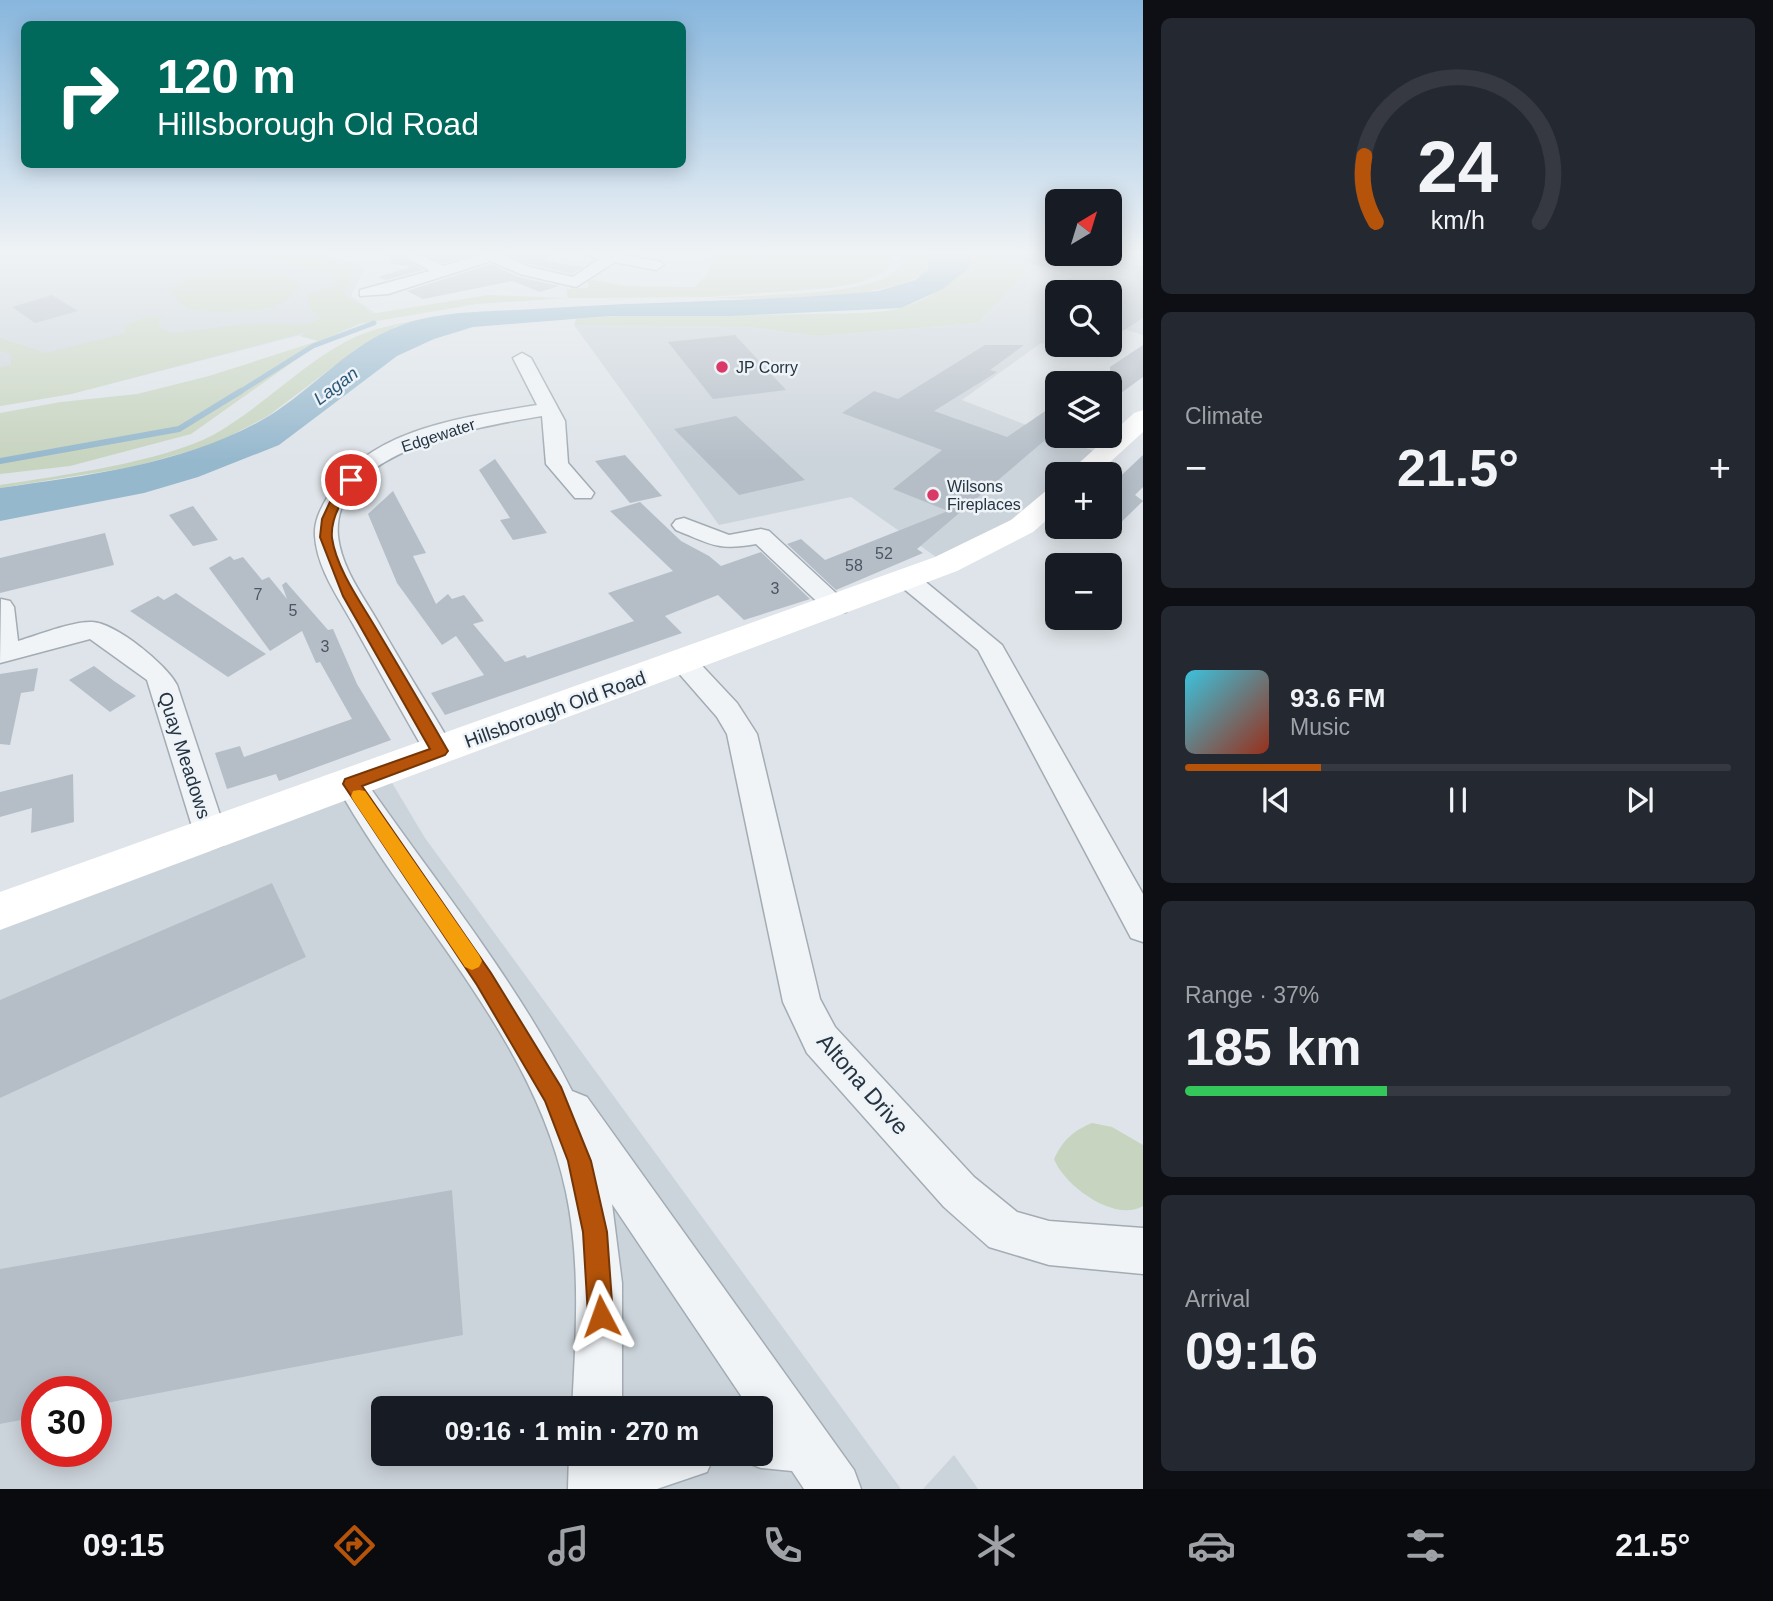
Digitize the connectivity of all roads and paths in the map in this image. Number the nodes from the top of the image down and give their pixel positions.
1 (522, 358) dead end
2 (547, 409) junction
3 (1143, 418) edge
4 (1094, 462) edge
5 (583, 493) dead end
6 (1045, 506) edge
7 (684, 525) dead end
8 (907, 579) junction
9 (836, 606) junction
10 (1, 607) edge
11 (3, 653) edge
12 (683, 662) junction
13 (440, 751) junction
14 (351, 784) junction
15 (211, 836) junction
16 (0, 911) edge
17 (1143, 927) edge
18 (523, 1039) junction
19 (1143, 1251) edge
20 (598, 1396) edge
21 (783, 1444) edge
22 (640, 1466) edge
23 (594, 1477) edge
24 (835, 1489) edge

1 - 2 street
2 - 5 street
2 - 13 street, Edgewater
3 - 4 street
6 - 8 street, Hillsborough Old Road
7 - 9 street
8 - 9 street, Hillsborough Old Road
8 - 17 street
9 - 12 street, Hillsborough Old Road
10 - 11 street, Quay Meadows
11 - 15 street, Quay Meadows
12 - 13 street, Hillsborough Old Road
12 - 19 street, Altona Drive
13 - 14 street, Hillsborough Old Road
14 - 15 street, Hillsborough Old Road
14 - 18 street
15 - 16 street, Hillsborough Old Road
18 - 20 street
18 - 21 street
21 - 24 street
22 - 23 street

